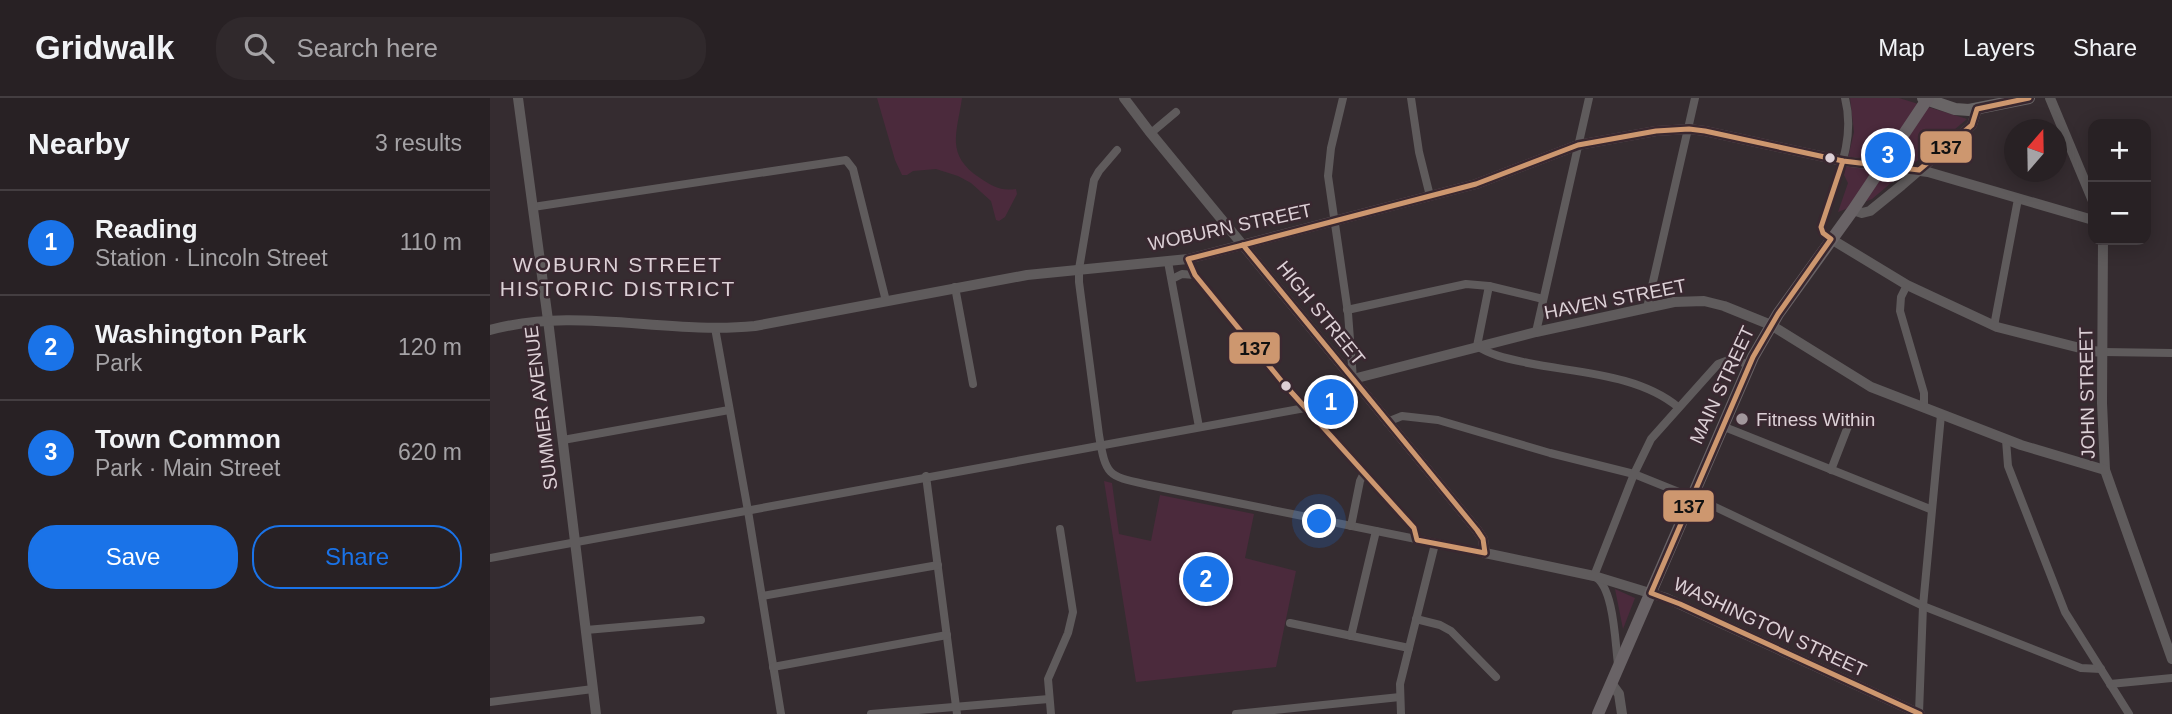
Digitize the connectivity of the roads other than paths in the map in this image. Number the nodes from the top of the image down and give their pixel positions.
1 (518, 98) edge
2 (1124, 98) edge
3 (1343, 98) edge
4 (1411, 98) edge
5 (1589, 98) edge
6 (1695, 98) edge
7 (1845, 98) edge
8 (2029, 98) edge
9 (2050, 98) edge
10 (1926, 99) edge
11 (1977, 109) junction
12 (1176, 112) dead end
13 (1689, 129) junction
14 (1150, 133) junction
15 (1578, 145) junction
16 (1117, 150) dead end
17 (1843, 162) junction
18 (1882, 166) junction
19 (1919, 170) junction
20 (2088, 189) edge
21 (1430, 196) junction
22 (2018, 199) junction
23 (533, 207) junction
24 (1853, 210) junction
25 (2088, 219) edge
26 (1336, 222) junction
27 (1831, 239) junction
28 (1243, 244) junction
29 (2103, 245) edge
30 (1188, 259) junction
31 (1168, 262) junction
32 (1079, 270) junction
33 (1195, 275) junction
34 (1172, 279) junction
35 (1907, 285) junction
36 (1489, 286) junction
37 (955, 288) junction
38 (1543, 299) junction
39 (886, 301) junction
40 (1647, 308) junction
41 (1347, 310) junction
42 (548, 320) junction
43 (1771, 325) junction
44 (1994, 326) junction
45 (715, 328) junction
46 (490, 330) edge
47 (1536, 332) junction
48 (1477, 346) junction
49 (2103, 352) junction
50 (2172, 352) edge
51 (1750, 365) junction
52 (1353, 379) junction
53 (973, 384) dead end
54 (1678, 407) junction
55 (1305, 408) junction
56 (1924, 408) junction
57 (729, 410) junction
58 (1941, 415) junction
59 (1852, 416) dead end
60 (1387, 422) junction
61 (1723, 426) junction
62 (1199, 427) junction
63 (563, 440) junction
64 (2006, 440) junction
65 (1101, 445) junction
66 (1831, 470) junction
67 (2105, 470) junction
68 (1364, 473) junction
69 (1634, 474) junction
70 (926, 476) junction
71 (1692, 497) junction
72 (1930, 509) junction
73 (748, 511) junction
74 (1351, 526) junction
75 (1060, 529) dead end
76 (1376, 531) junction
77 (1418, 540) junction
78 (575, 542) junction
79 (1435, 544) junction
80 (1485, 552) junction
81 (490, 558) edge
82 (938, 565) junction
83 (1594, 576) junction
84 (1651, 593) junction
85 (762, 596) junction
86 (1923, 606) junction
87 (1416, 619) junction
88 (701, 620) dead end
89 (1290, 623) dead end
90 (586, 630) junction
91 (947, 635) junction
92 (1351, 636) junction
93 (1409, 648) junction
94 (2172, 660) edge
95 (773, 667) junction
96 (1618, 667) junction
97 (2101, 669) junction
98 (1496, 677) dead end
99 (2172, 677) edge
100 (1611, 683) junction
101 (2110, 684) junction
102 (593, 690) junction
103 (1400, 697) junction
104 (1049, 699) junction
105 (1603, 701) junction
106 (490, 702) edge
107 (956, 710) edge
108 (1624, 712) edge
109 (596, 714) edge
110 (781, 714) edge
111 (871, 714) edge
112 (1051, 714) edge
113 (1236, 714) edge
114 (1401, 714) edge
115 (1598, 714) edge
116 (1919, 714) edge
117 (2129, 714) edge

1 - 23 street, SUMMER AVENUE
2 - 14 street, HIGH STREET
3 - 26 street
4 - 21 street
5 - 15 street
6 - 13 street
7 - 17 street
8 - 11 main road
9 - 20 street
10 - 11 main road
10 - 18 main road, MAIN STREET
11 - 19 street
12 - 14 street
13 - 15 street, WOBURN STREET
13 - 17 street, WOBURN STREET
13 - 40 street
14 - 28 street, HIGH STREET
15 - 21 street, WOBURN STREET
15 - 38 street
16 - 32 street, WASHINGTON STREET
17 - 18 street, WOBURN STREET
17 - 27 street
18 - 19 street, WOBURN STREET
18 - 24 main road, MAIN STREET
19 - 22 street, WOBURN STREET
19 - 24 street
21 - 26 street, WOBURN STREET
22 - 25 street, WOBURN STREET
22 - 44 street
23 - 39 street
23 - 42 street, SUMMER AVENUE
24 - 27 main road, MAIN STREET
26 - 28 street, WOBURN STREET
26 - 41 street
27 - 35 street
27 - 43 main road, MAIN STREET
28 - 30 street, WOBURN STREET
28 - 52 street, HIGH STREET
29 - 49 street, JOHN STREET
30 - 31 street, WOBURN STREET
30 - 33 street
31 - 32 street, WOBURN STREET
31 - 34 street
32 - 37 street, WOBURN STREET
32 - 65 street, WASHINGTON STREET
33 - 34 street
33 - 55 street
34 - 62 street
35 - 44 street
35 - 56 street
36 - 38 street
36 - 41 street
36 - 48 street
37 - 39 street, WOBURN STREET
37 - 53 street
38 - 47 street
39 - 45 street, WOBURN STREET
40 - 43 street, HAVEN STREET
40 - 47 street, HAVEN STREET
41 - 52 street
42 - 45 street, WOBURN STREET
42 - 46 street, WOBURN STREET
42 - 63 street, SUMMER AVENUE
43 - 51 main road, MAIN STREET
43 - 56 street, HAVEN STREET
44 - 49 street
45 - 57 street
47 - 48 street, HAVEN STREET
48 - 52 street, HAVEN STREET
48 - 54 street
49 - 50 street
49 - 67 street, JOHN STREET
51 - 54 street
51 - 61 main road, MAIN STREET
52 - 60 street, HIGH STREET
54 - 69 street
55 - 62 street
55 - 68 street
56 - 58 street, HAVEN STREET
57 - 63 street
57 - 73 street
58 - 64 street, HAVEN STREET
58 - 72 street
59 - 66 street
60 - 69 street
60 - 80 street, HIGH STREET
61 - 66 street
61 - 71 main road, MAIN STREET
62 - 65 street
63 - 78 street, SUMMER AVENUE
64 - 67 street, HAVEN STREET
64 - 97 street
65 - 70 street
65 - 74 street, WASHINGTON STREET
66 - 72 street
67 - 94 street, JOHN STREET
68 - 74 street
68 - 77 street
69 - 71 street
69 - 83 street
70 - 73 street
70 - 82 street
71 - 84 main road, MAIN STREET
71 - 86 street
72 - 86 street
73 - 78 street
73 - 85 street
74 - 76 street, WASHINGTON STREET
75 - 104 street
76 - 77 street, WASHINGTON STREET
76 - 92 street
77 - 79 street, WASHINGTON STREET
78 - 81 street
78 - 90 street, SUMMER AVENUE
79 - 80 street, WASHINGTON STREET
79 - 87 street
80 - 83 street, WASHINGTON STREET
82 - 85 street
82 - 91 street
83 - 84 street, WASHINGTON STREET
83 - 96 street
84 - 96 main road, MAIN STREET
84 - 116 street, WASHINGTON STREET
85 - 95 street
86 - 97 street
86 - 116 street
87 - 93 street
87 - 98 street
88 - 90 street
89 - 92 street
90 - 102 street, SUMMER AVENUE
91 - 95 street
91 - 107 street
92 - 93 street
93 - 103 street
95 - 110 street
96 - 100 main road, MAIN STREET
97 - 101 street
99 - 101 street
100 - 105 main road, MAIN STREET
100 - 108 street
101 - 117 street
102 - 106 street
102 - 109 street, SUMMER AVENUE
103 - 113 street
103 - 114 street
104 - 107 street
104 - 112 street
105 - 108 street
105 - 115 main road, MAIN STREET
107 - 111 street

